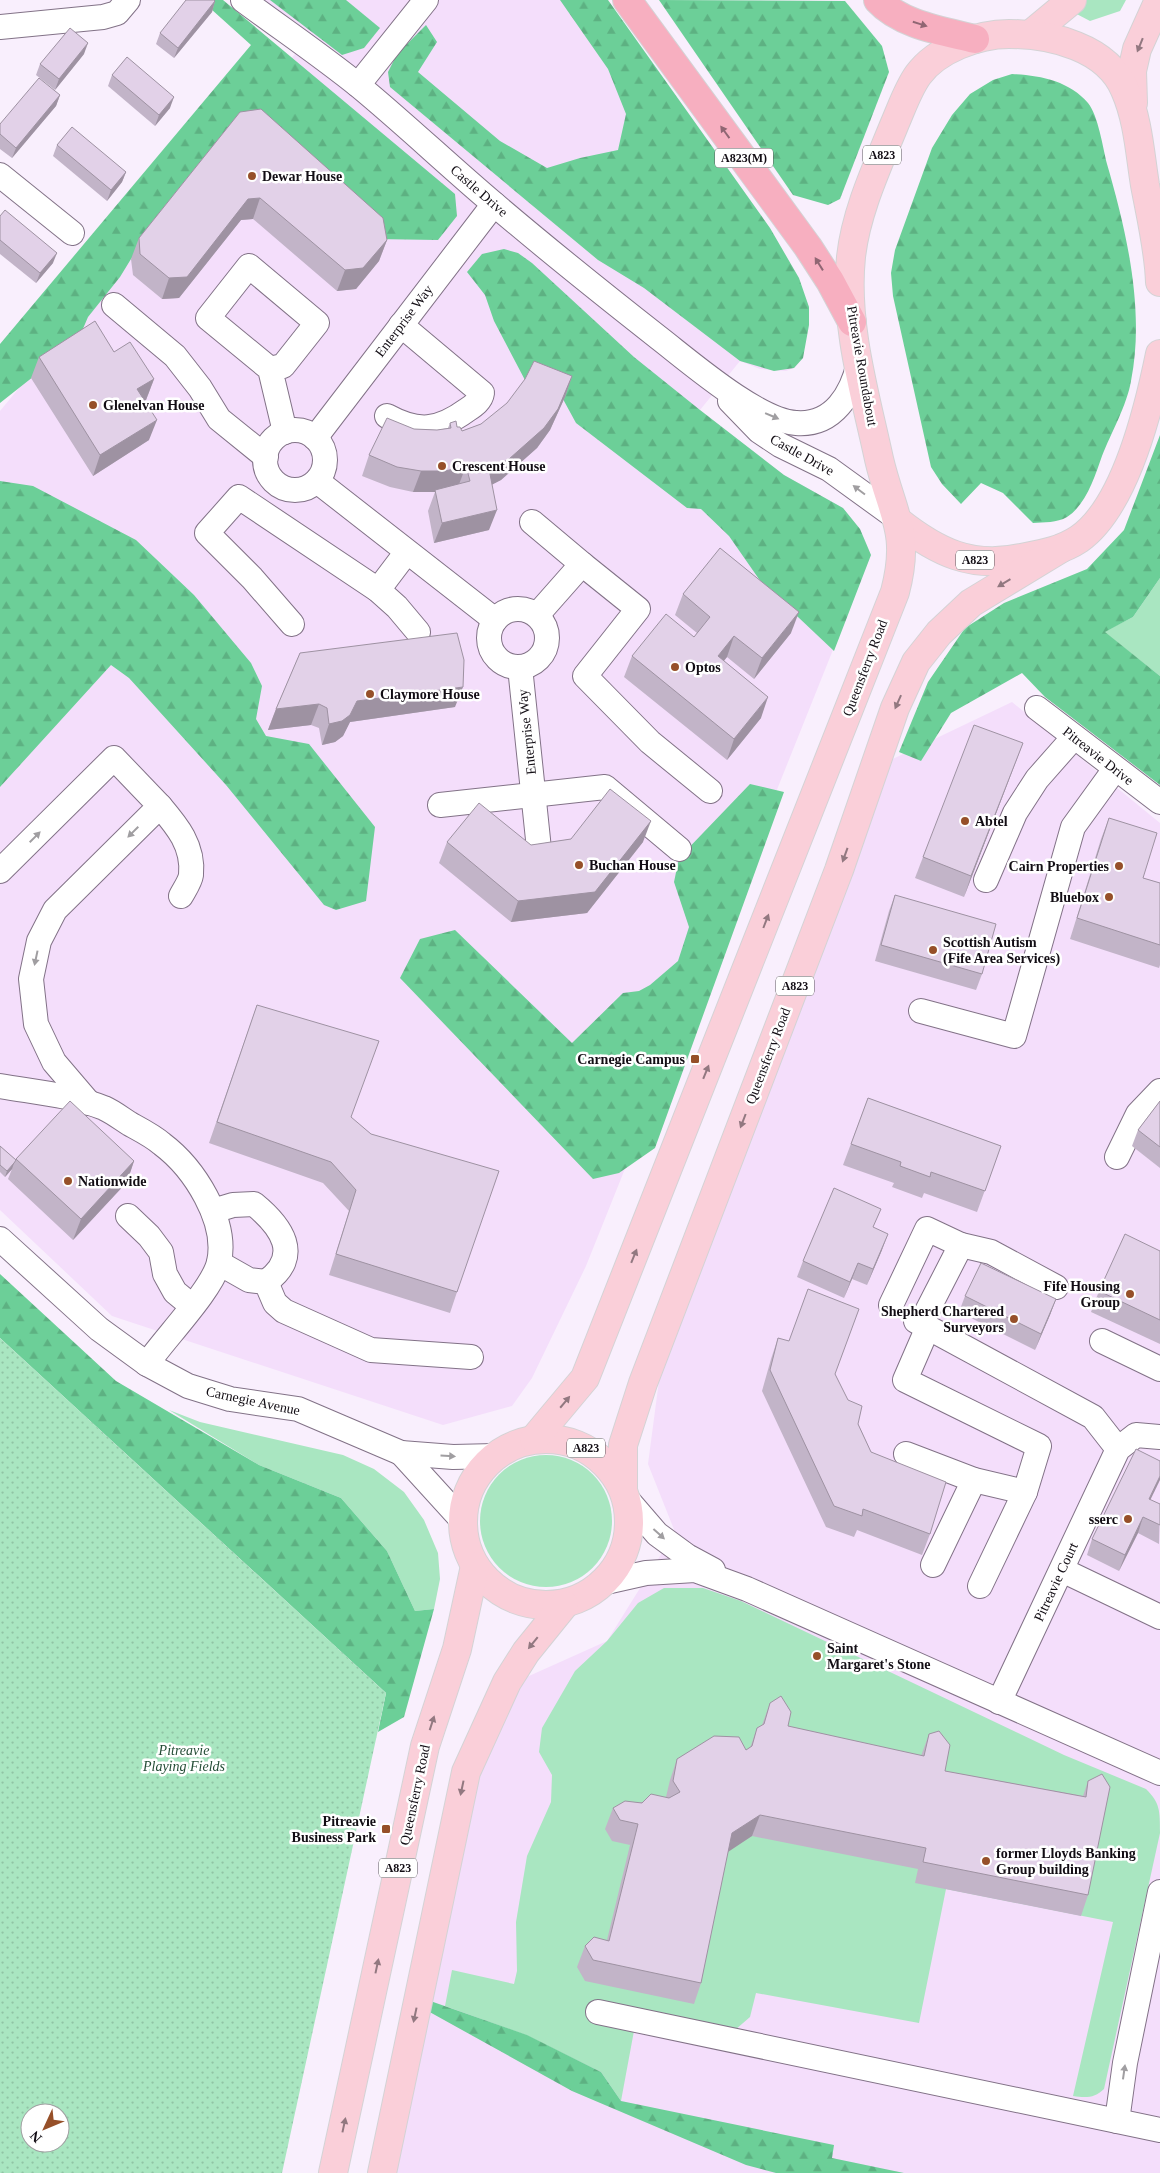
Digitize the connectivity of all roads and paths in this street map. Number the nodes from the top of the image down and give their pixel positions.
1 (128, 0) edge
2 (244, 0) edge
3 (426, 0) edge
4 (627, 0) edge
5 (878, 0) edge
6 (1072, 0) edge
7 (1159, 0) edge
8 (0, 27) edge
9 (1031, 34) junction
10 (975, 38) junction
11 (358, 85) junction
12 (1134, 119) junction
13 (0, 175) edge
14 (494, 204) junction
15 (72, 233) dead end
16 (1160, 282) edge
17 (114, 305) dead end
18 (852, 322) junction
19 (401, 325) junction
20 (1160, 354) edge
21 (859, 362) junction
22 (270, 369) junction
23 (715, 382) junction
24 (386, 416) edge
25 (285, 432) junction
26 (315, 438) junction
27 (266, 457) junction
28 (317, 481) junction
29 (899, 520) junction
30 (532, 522) dead end
31 (1060, 549) junction
32 (406, 553) junction
33 (582, 564) junction
34 (378, 590) junction
35 (537, 615) junction
36 (495, 620) junction
37 (292, 624) dead end
38 (418, 632) dead end
39 (520, 667) junction
40 (1037, 708) dead end
41 (1074, 737) junction
42 (1115, 769) junction
43 (710, 791) dead end
44 (534, 796) junction
45 (1160, 802) edge
46 (440, 805) dead end
47 (160, 806) junction
48 (539, 849) edge
49 (679, 849) dead end
50 (0, 871) edge
51 (986, 880) dead end
52 (181, 896) dead end
53 (921, 1012) dead end
54 (54, 1062) junction
55 (10, 1087) edge
56 (1160, 1091) edge
57 (89, 1103) junction
58 (1117, 1157) dead end
59 (213, 1211) junction
60 (128, 1216) dead end
61 (0, 1239) edge
62 (961, 1246) junction
63 (219, 1262) junction
64 (266, 1282) junction
65 (1056, 1287) dead end
66 (891, 1305) dead end
67 (192, 1306) junction
68 (922, 1324) junction
69 (1102, 1341) dead end
70 (472, 1357) dead end
71 (147, 1364) junction
72 (1160, 1369) edge
73 (1160, 1437) edge
74 (534, 1439) junction
75 (1118, 1449) junction
76 (400, 1453) junction
77 (906, 1454) dead end
78 (495, 1456) junction
79 (974, 1480) junction
80 (624, 1492) junction
81 (1024, 1492) junction
82 (462, 1520) junction
83 (933, 1565) dead end
84 (475, 1566) junction
85 (1062, 1570) junction
86 (606, 1582) junction
87 (980, 1586) dead end
88 (747, 1589) junction
89 (564, 1605) junction
90 (1160, 1618) edge
91 (999, 1702) junction
92 (1160, 1772) edge
93 (1160, 1892) edge
94 (598, 2012) dead end
95 (1117, 2121) junction
96 (1160, 2130) edge
97 (334, 2173) edge
98 (382, 2173) edge

1 - 8 street
2 - 11 street, Castle Drive
3 - 11 street
18 -> 4 highway, A823(M)
5 -> 10 highway
6 - 9 main road
7 -> 12 main road
9 - 10 main road, Pitreavie Roundabout / A823
9 - 12 main road, Pitreavie Roundabout / A823
10 - 18 main road, Pitreavie Roundabout / A823
11 - 14 street, Castle Drive
12 - 16 main road, Pitreavie Roundabout / A823
13 - 15 street
14 - 19 street, Enterprise Way
14 - 23 street, Castle Drive
17 - 27 street
18 - 21 main road, Pitreavie Roundabout / A823
19 - 24 street
19 - 26 street, Enterprise Way
20 - 31 main road, A823
23 -> 21 street, Castle Drive
21 - 29 main road, Pitreavie Roundabout / A823
22 - 22 street
22 - 25 street
29 -> 23 street, Castle Drive
25 - 26 street
25 - 27 street
26 - 28 street
27 - 28 street
28 - 32 street
29 - 31 main road, A823
74 -> 29 main road, Queensferry Road / A823
30 - 33 street
31 -> 80 main road, Queensferry Road / A823
32 - 34 street
32 - 36 street
33 - 35 street
33 - 43 street
34 - 37 street
34 - 38 street
35 - 36 street
35 - 39 street
36 - 39 street
39 - 44 street, Enterprise Way
40 - 41 street, Pitreavie Drive
41 - 42 street, Pitreavie Drive
41 - 51 street
42 - 45 street, Pitreavie Drive
42 - 53 street
44 - 46 street
44 - 48 street, Enterprise Way
44 - 49 street
50 -> 47 street
47 - 52 street
47 -> 54 street
54 - 55 street
54 - 57 street
55 - 57 street
56 - 58 street
57 - 59 street
59 - 63 street
59 - 64 street
60 - 67 street
61 - 71 street, Carnegie Avenue
62 - 65 street
62 - 66 street
62 - 68 street
63 - 64 street
63 - 67 street
64 - 70 street
67 - 71 street
68 - 75 street
68 - 81 street
69 - 72 street
71 - 76 street, Carnegie Avenue
73 - 75 street
74 - 78 main road, A823
74 - 80 main road, A823
75 - 85 street, Pitreavie Court
76 -> 78 street
76 - 82 street
77 - 79 street
78 - 82 main road, A823
79 - 81 street
79 - 83 street
80 - 86 main road, A823
80 -> 88 street
81 - 87 street
82 - 84 main road, A823
84 - 89 main road, A823
97 -> 84 main road, Queensferry Road / A823
85 - 90 street
85 - 91 street, Pitreavie Court
86 - 88 street
86 - 89 main road, A823
88 - 91 street
89 -> 98 main road, A823
91 - 92 street
95 -> 93 street
94 - 95 street
95 - 96 street

